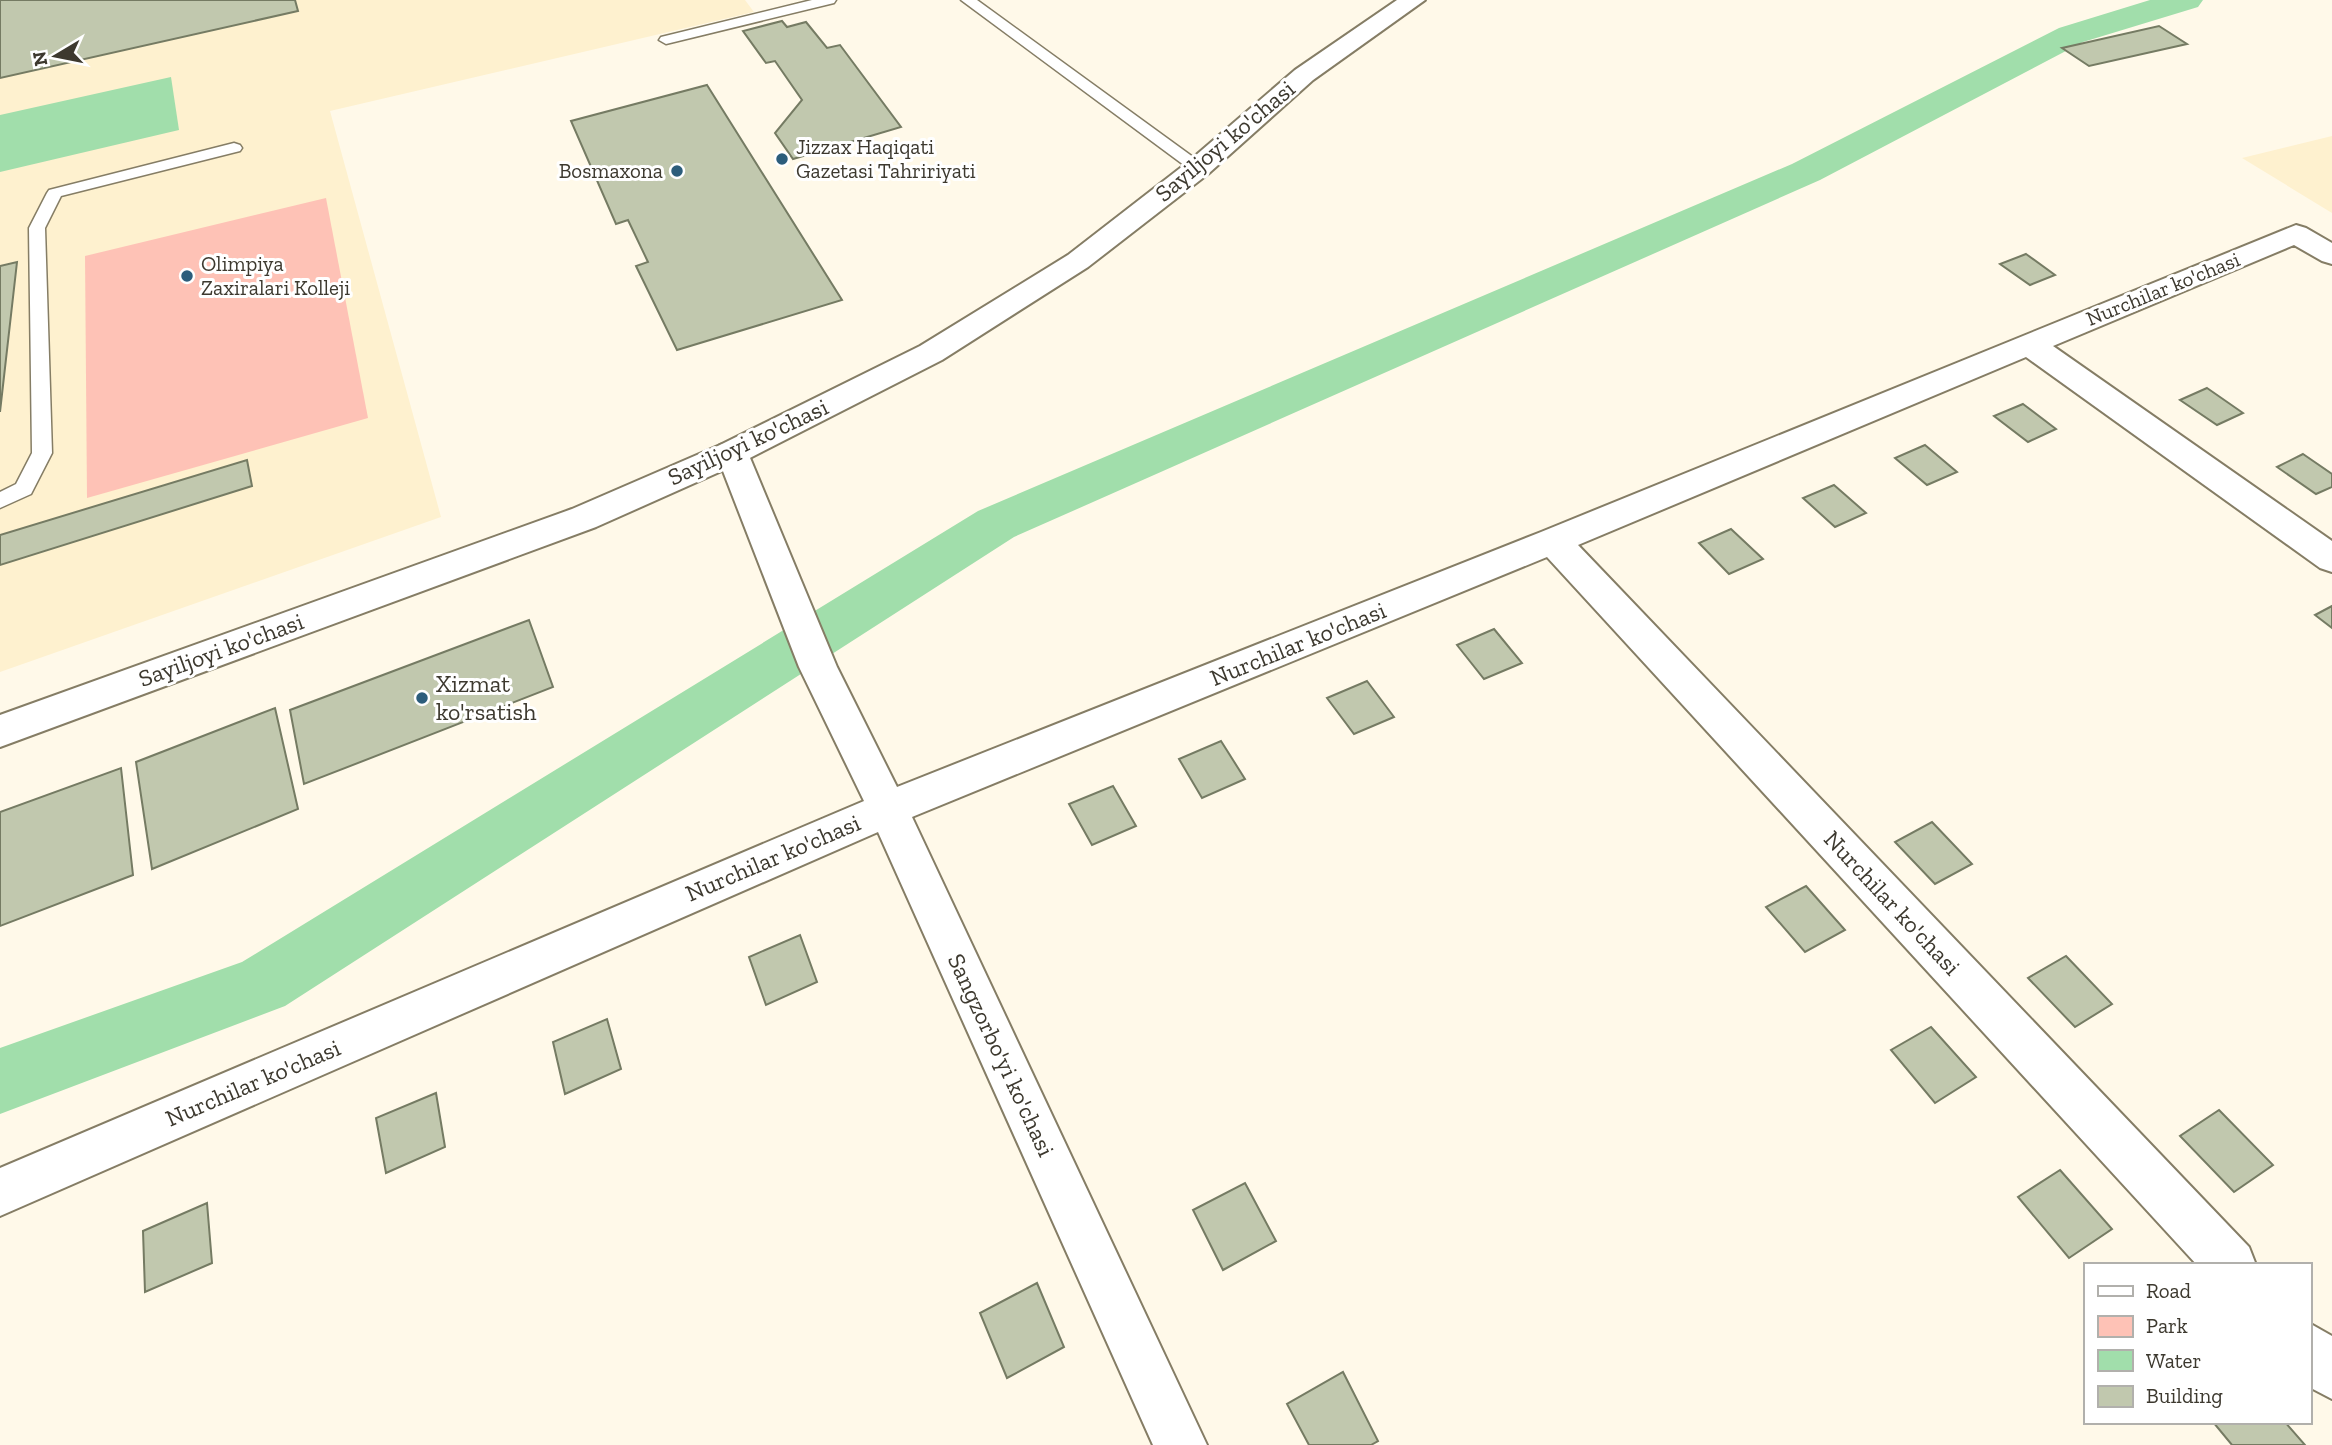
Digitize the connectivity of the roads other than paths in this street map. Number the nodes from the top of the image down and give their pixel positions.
1 (829, 0) edge
2 (968, 0) edge
3 (1413, 0) edge
4 (775, 6) edge
5 (666, 40) dead end
6 (234, 148) dead end
7 (1198, 168) junction
8 (2332, 255) edge
9 (2029, 344) junction
10 (732, 453) junction
11 (0, 501) edge
12 (1553, 541) junction
13 (2332, 559) edge
14 (0, 731) edge
15 (888, 809) junction
16 (0, 1192) edge
17 (2229, 1263) edge
18 (2311, 1351) edge
19 (2332, 1373) edge
20 (1180, 1445) edge

1 - 4 lane
2 - 7 lane
3 - 7 street, Sayiljoyi ko'chasi
4 - 5 lane
6 - 11 lane
7 - 10 street, Sayiljoyi ko'chasi
8 - 9 street, Nurchilar ko'chasi
9 - 12 street, Nurchilar ko'chasi
9 - 13 street
10 - 14 street, Sayiljoyi ko'chasi
10 - 15 street, Sangzorbo'yi ko'chasi
12 - 15 street, Nurchilar ko'chasi
12 - 17 street, Nurchilar ko'chasi
15 - 16 street, Nurchilar ko'chasi
15 - 20 street, Sangzorbo'yi ko'chasi
18 - 19 street

